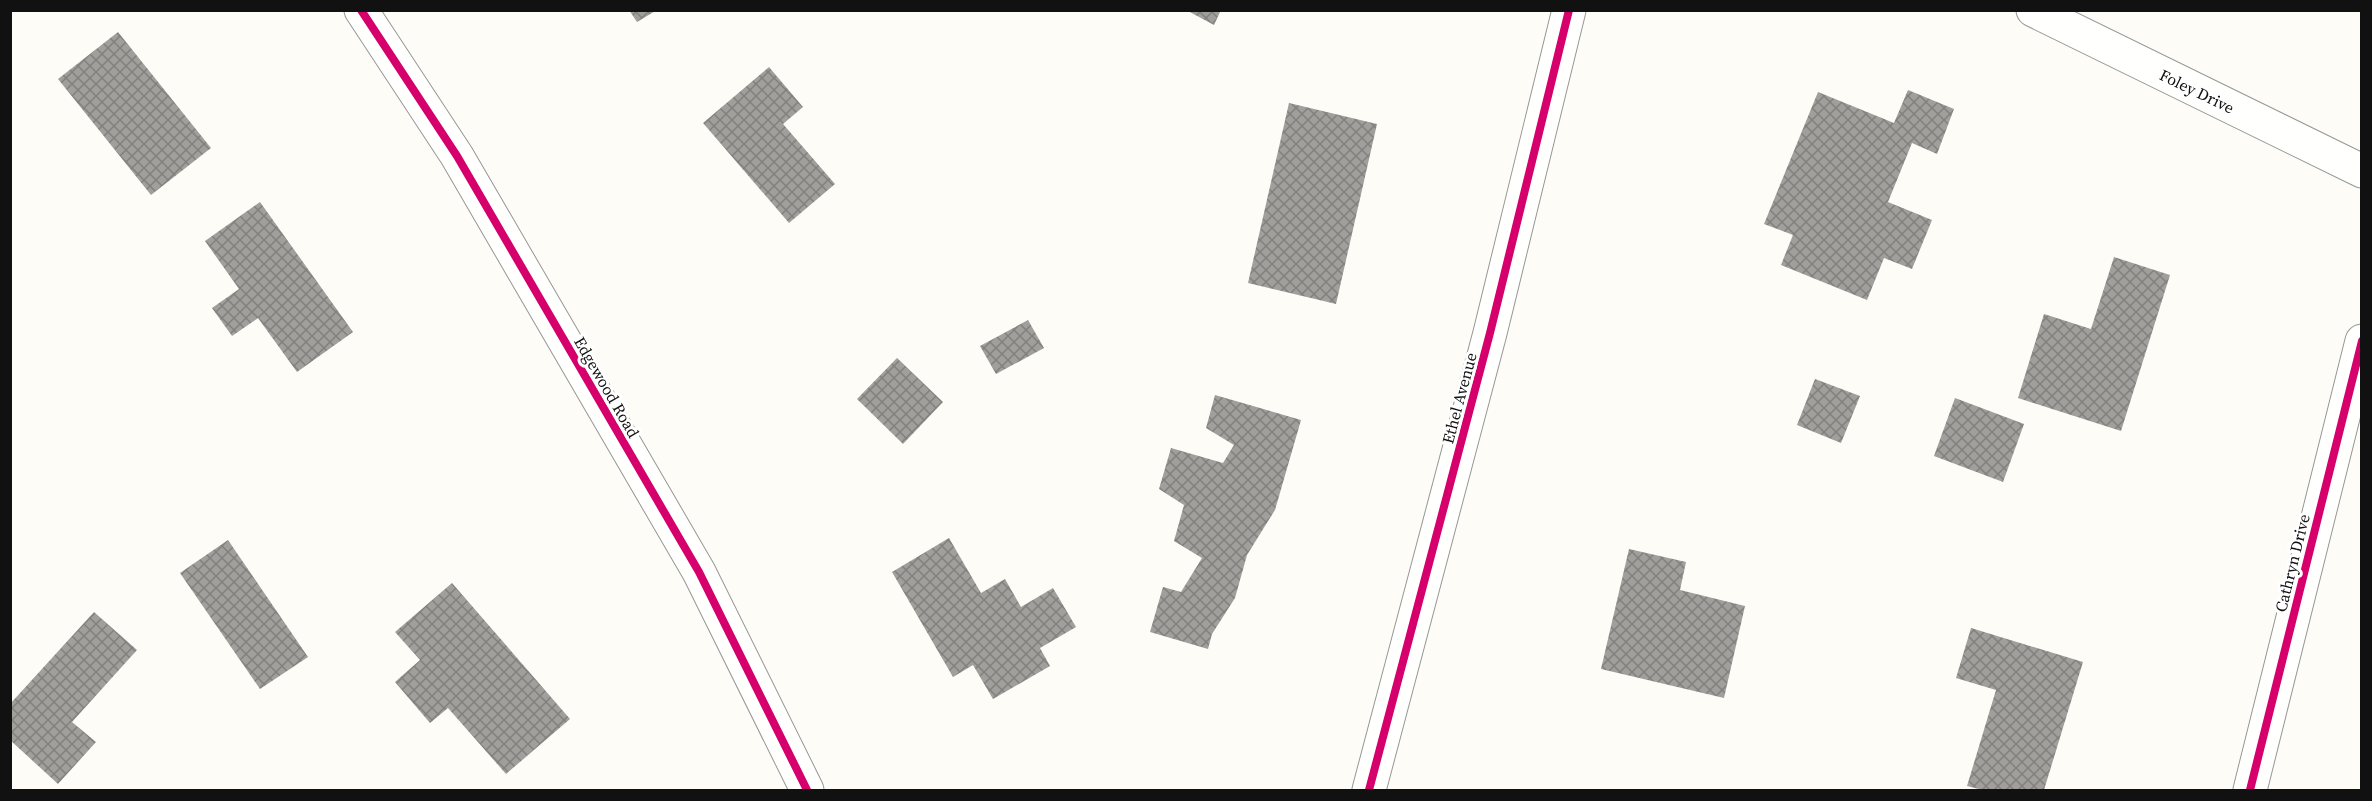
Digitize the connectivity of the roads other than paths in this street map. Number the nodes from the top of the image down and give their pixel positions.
1 (361, 10) edge
2 (1569, 10) edge
3 (2033, 10) edge
4 (2361, 171) edge
5 (2361, 341) edge
6 (807, 790) edge
7 (1369, 790) edge
8 (2250, 790) edge

1 - 6 street, Edgewood Road
2 - 7 street, Ethel Avenue
3 - 4 street, Foley Drive
5 - 8 street, Cathryn Drive

